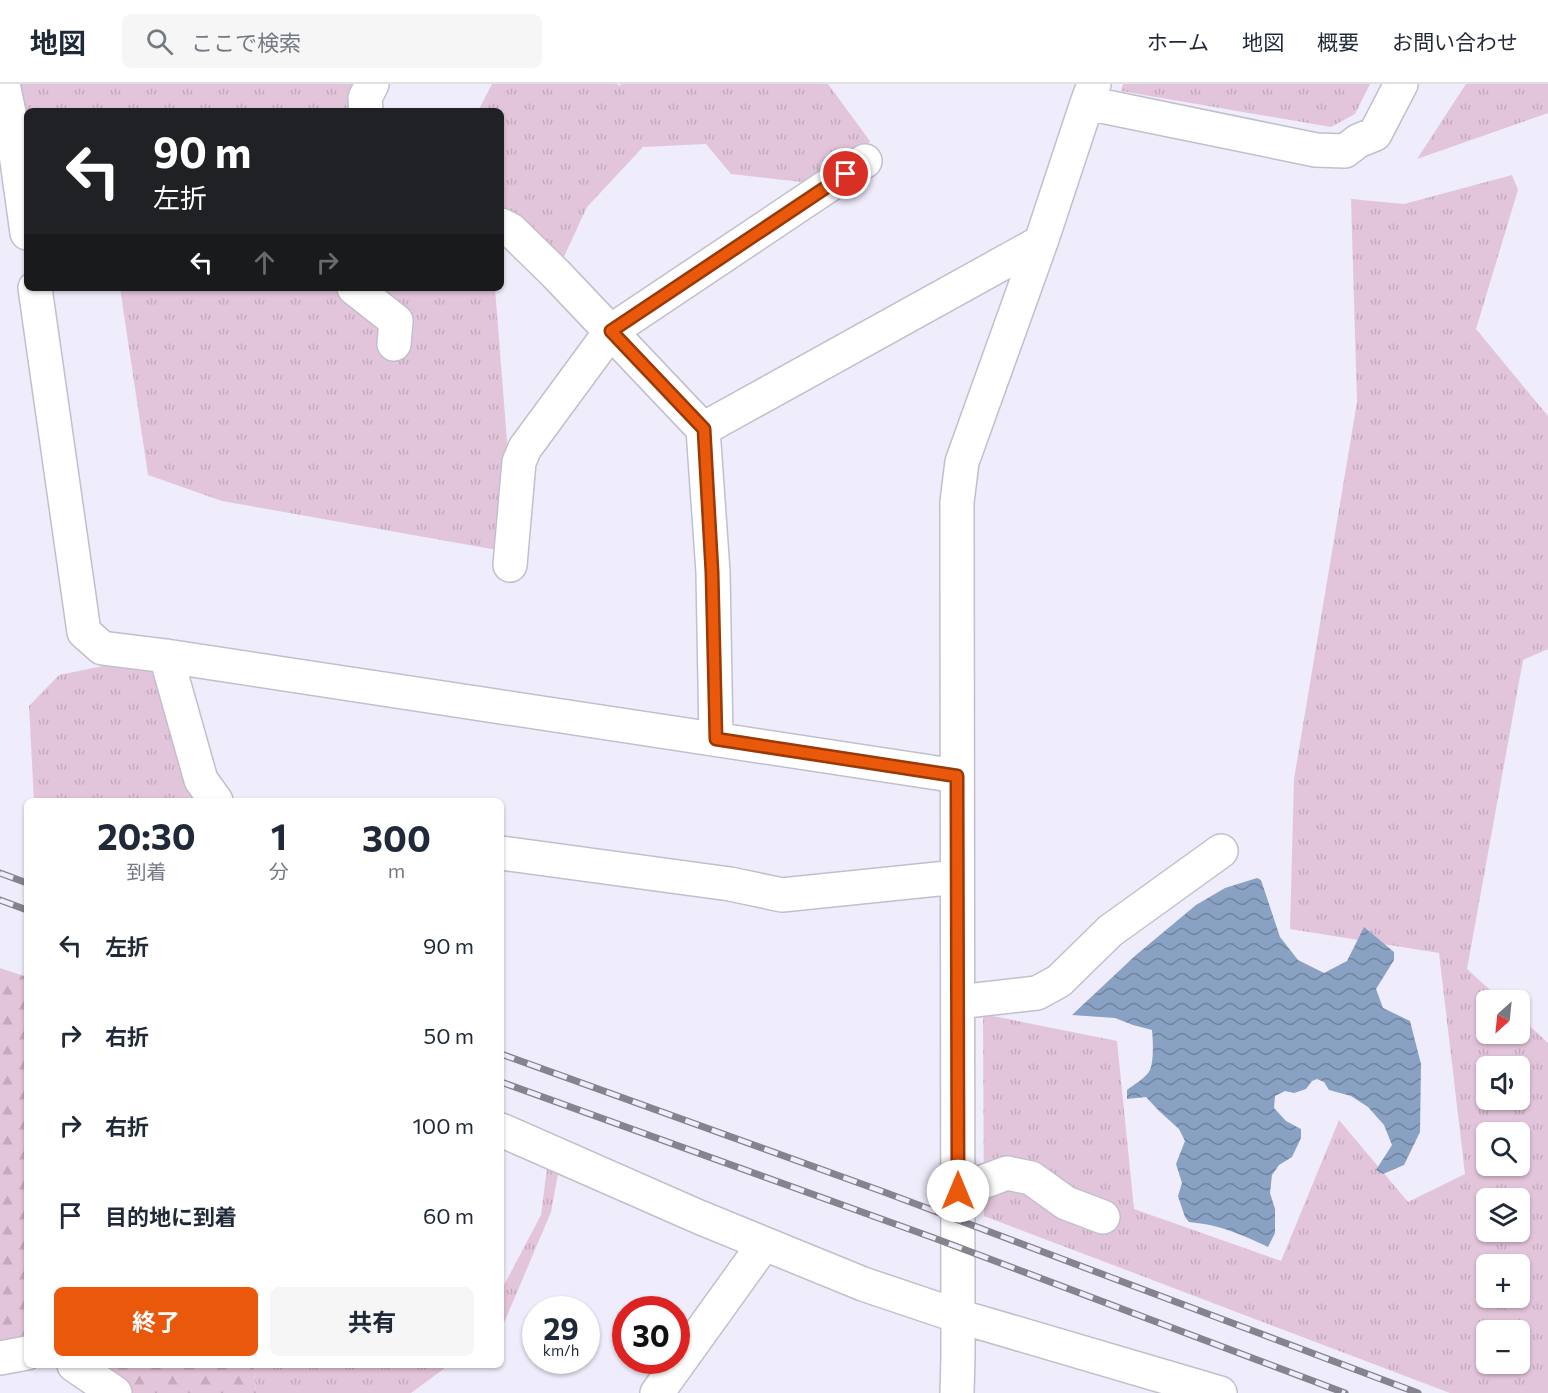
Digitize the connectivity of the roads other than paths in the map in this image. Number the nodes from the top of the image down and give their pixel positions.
1 (3, 84) edge
2 (372, 84) edge
3 (1401, 84) edge
4 (1091, 94) edge
5 (366, 108) edge
6 (865, 161) dead end
7 (24, 211) edge
8 (504, 226) edge
9 (1041, 242) junction
10 (35, 291) edge
11 (358, 291) edge
12 (611, 331) junction
13 (394, 344) dead end
14 (704, 429) junction
15 (510, 565) dead end
16 (166, 656) junction
17 (716, 739) junction
18 (957, 776) junction
19 (214, 798) edge
20 (1221, 851) dead end
21 (504, 853) edge
22 (957, 877) junction
23 (958, 1002) junction
24 (504, 1131) edge
25 (958, 1191) junction
26 (1103, 1217) dead end
27 (764, 1244) junction
28 (958, 1316) junction
29 (24, 1354) edge
30 (0, 1358) edge
31 (78, 1368) edge
32 (115, 1393) edge
33 (657, 1393) edge
34 (957, 1393) edge
35 (1220, 1393) edge

1 - 7 street
2 - 5 street
3 - 4 street
4 - 9 street
6 - 12 street
8 - 12 street
9 - 14 street
9 - 18 street
10 - 16 street
11 - 13 street
12 - 14 street
12 - 15 street
14 - 17 street
16 - 17 street
16 - 19 street
17 - 18 street
18 - 22 street
20 - 23 street
21 - 22 street
22 - 23 street
23 - 25 street
24 - 27 street
25 - 26 street
25 - 28 street
27 - 28 street
27 - 33 street
28 - 34 street
28 - 35 street
29 - 30 street
31 - 32 street

